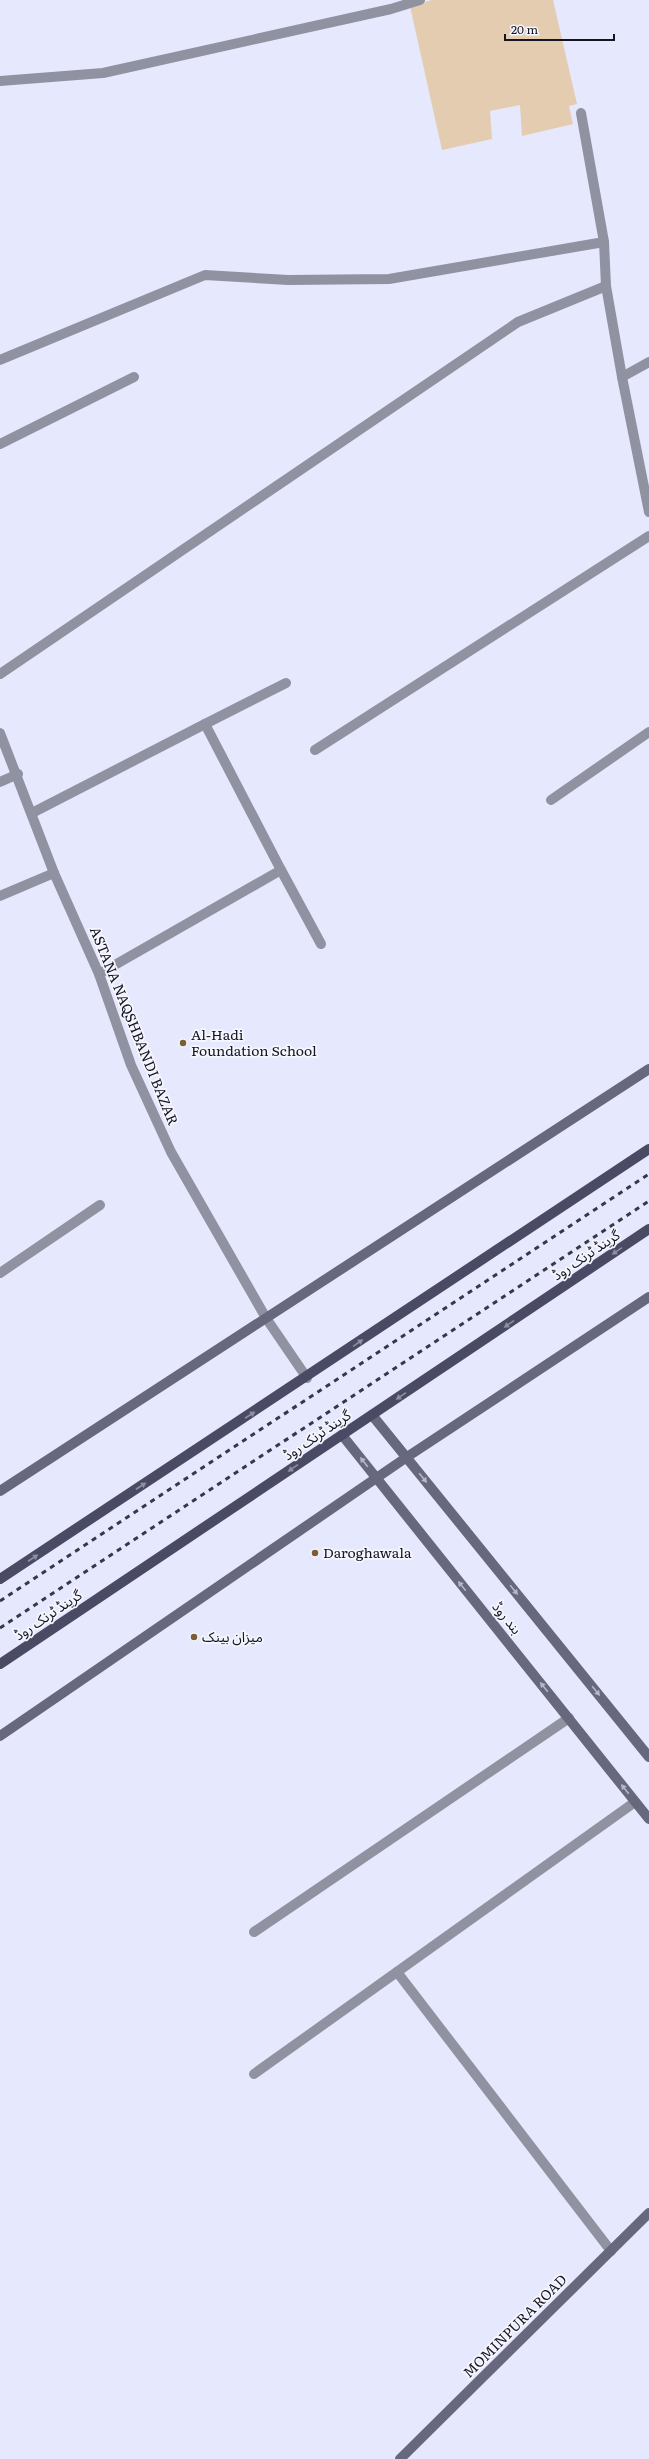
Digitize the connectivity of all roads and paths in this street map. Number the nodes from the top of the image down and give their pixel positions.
1 (420, 0) edge
2 (0, 80) edge
3 (580, 113) dead end
4 (604, 242) junction
5 (606, 286) junction
6 (0, 360) edge
7 (649, 362) edge
8 (134, 377) dead end
9 (622, 377) junction
10 (0, 444) edge
11 (649, 512) edge
12 (649, 536) edge
13 (0, 674) edge
14 (286, 683) dead end
15 (205, 724) junction
16 (649, 732) edge
17 (0, 733) edge
18 (314, 750) dead end
19 (18, 774) junction
20 (0, 782) edge
21 (552, 800) dead end
22 (32, 813) junction
23 (281, 870) junction
24 (54, 873) junction
25 (0, 896) edge
26 (321, 944) dead end
27 (99, 974) junction
28 (649, 1069) edge
29 (649, 1149) edge
30 (100, 1204) dead end
31 (649, 1229) edge
32 (0, 1273) edge
33 (649, 1297) edge
34 (266, 1318) junction
35 (307, 1378) junction
36 (372, 1415) junction
37 (342, 1435) junction
38 (406, 1457) junction
39 (377, 1479) junction
40 (0, 1492) edge
41 (0, 1579) edge
42 (0, 1664) edge
43 (568, 1718) junction
44 (0, 1736) edge
45 (649, 1757) edge
46 (635, 1802) junction
47 (649, 1819) edge
48 (254, 1932) dead end
49 (397, 1972) junction
50 (254, 2074) dead end
51 (649, 2213) edge
52 (611, 2251) junction
53 (400, 2459) edge

1 - 2 street
3 - 4 street
4 - 5 street
4 - 6 street
5 - 9 street
5 - 13 street
7 - 9 street
8 - 10 street
9 - 11 street
12 - 18 street
14 - 15 street
15 - 22 street
15 - 23 street
16 - 21 street
17 - 19 street, ASTANA NAQSHBANDI BAZAR
19 - 20 street
19 - 22 street, ASTANA NAQSHBANDI BAZAR
22 - 24 street, ASTANA NAQSHBANDI BAZAR
23 - 26 street
23 - 27 street
24 - 25 street
24 - 27 street, ASTANA NAQSHBANDI BAZAR
27 - 34 street, ASTANA NAQSHBANDI BAZAR
28 - 34 street
35 -> 29 main road
30 - 32 street
31 -> 36 main road, گرینڈ ٹرنک روڈ
33 - 38 street
34 - 35 street, ASTANA NAQSHBANDI BAZAR
34 - 40 street
41 -> 35 main road
36 - 37 main road, گرینڈ ٹرنک روڈ
36 - 38 street, بند روڈ
39 -> 37 street, بند روڈ
37 -> 42 main road, گرینڈ ٹرنک روڈ
38 - 39 street
38 -> 45 street, بند روڈ
43 -> 39 street, بند روڈ
39 - 44 street
46 -> 43 street, بند روڈ
43 - 48 street
46 - 47 street, بند روڈ
46 - 49 street
49 - 50 street
49 - 52 street
51 - 52 street, MOMINPURA ROAD
52 - 53 street, MOMINPURA ROAD

